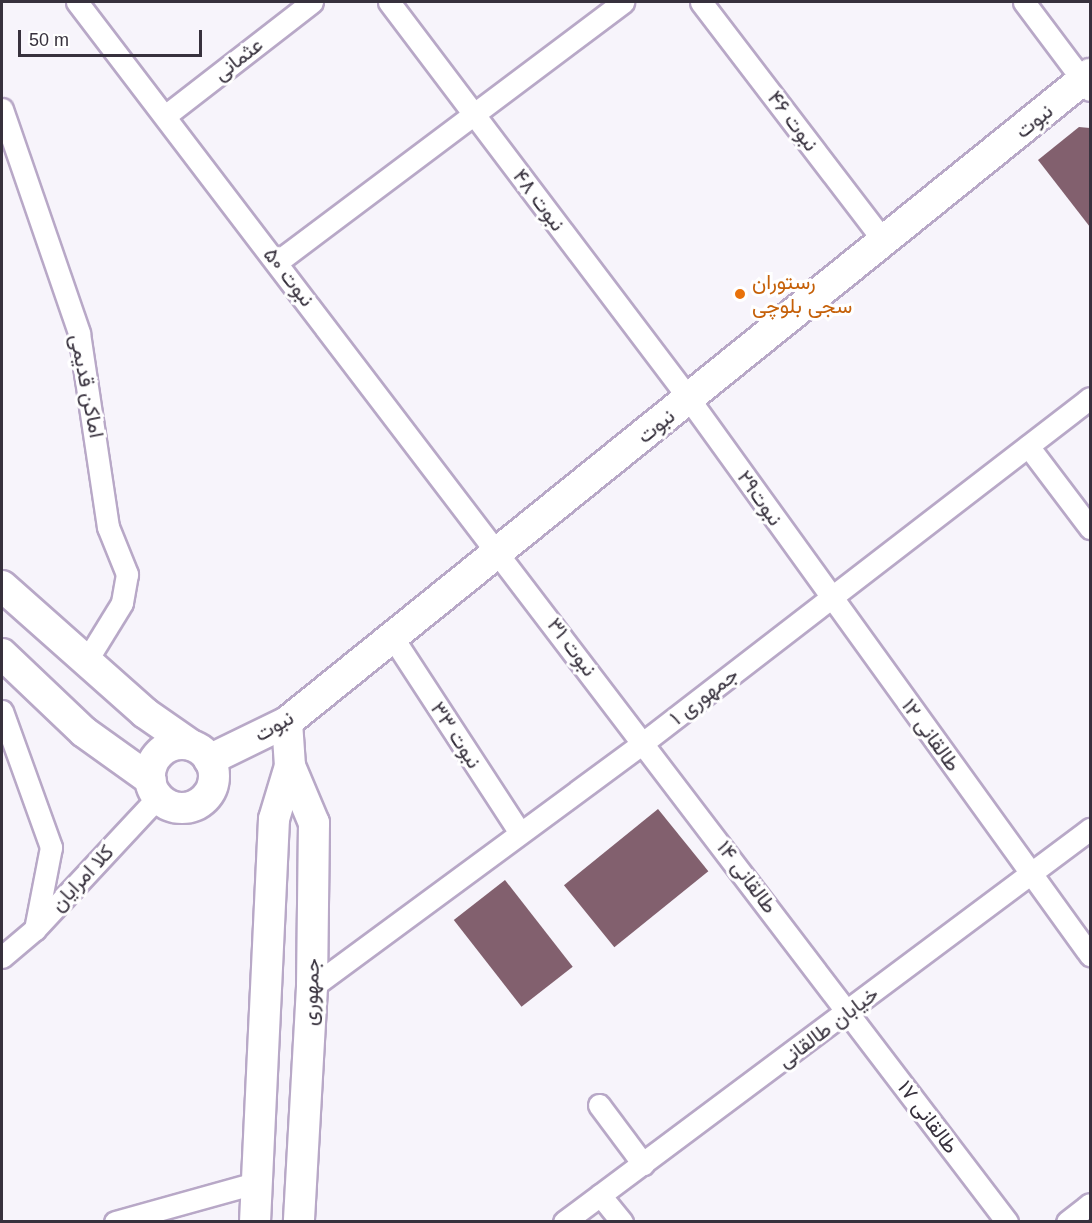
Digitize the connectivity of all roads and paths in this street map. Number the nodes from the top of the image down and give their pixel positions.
1 (76, 2) edge
2 (312, 2) edge
3 (388, 2) edge
4 (623, 2) edge
5 (701, 2) edge
6 (1024, 2) edge
7 (1088, 82) edge
8 (2, 109) edge
9 (474, 114) junction
10 (165, 117) junction
11 (884, 241) junction
12 (277, 262) junction
13 (1090, 398) edge
14 (689, 399) junction
15 (1028, 446) junction
16 (1090, 528) edge
17 (500, 552) junction
18 (2, 586) edge
19 (830, 598) junction
20 (393, 638) junction
21 (2, 654) edge
22 (87, 660) junction
23 (2, 711) edge
24 (287, 722) junction
25 (645, 742) junction
26 (200, 753) junction
27 (290, 766) junction
28 (155, 788) junction
29 (1090, 829) edge
30 (519, 831) junction
31 (1032, 873) junction
32 (35, 929) junction
33 (1090, 955) edge
34 (2, 957) edge
35 (312, 987) junction
36 (849, 1012) junction
37 (599, 1105) dead end
38 (643, 1164) junction
39 (256, 1183) junction
40 (600, 1196) junction
41 (1090, 1204) edge
42 (115, 1221) edge
43 (255, 1221) edge
44 (299, 1221) edge
45 (564, 1221) edge
46 (622, 1221) edge
47 (1007, 1221) edge
48 (1067, 1221) edge

1 - 10 street, نبوت ۵۰
2 - 10 street, عثمانی
3 - 9 street, نبوت ۴۸
4 - 9 street
5 - 11 street, نبوت ۴۶
6 - 7 street
7 - 11 main road, نبوت
8 - 22 street, اماکن قدیمی
9 - 12 street
9 - 14 street, نبوت ۴۸
10 - 12 street, نبوت ۵۰
11 - 14 main road, نبوت
12 - 17 street, نبوت ۵۰
13 - 15 street, جمهوری ۱
14 - 17 main road, نبوت
14 - 19 street, نبوت۲۹
15 - 16 street
15 - 19 street, جمهوری ۱
17 - 20 main road, نبوت
17 - 25 street, نبوت ۳۱
18 - 22 main road
19 - 25 street, جمهوری ۱
19 - 31 street, طالقانی ۱۲
20 - 24 main road, نبوت
20 - 30 street, نبوت ۳۳
21 - 28 main road
22 - 26 main road
23 - 32 street
24 - 26 main road, نبوت
24 - 27 main road, جمهوری
25 - 30 street, جمهوری ۱
25 - 36 street, طالقانی ۱۴
26 - 28 main road
26 - 28 main road
27 - 35 main road, جمهوری
27 - 39 main road, جمهوری
28 - 32 street, کلا امرایان
29 - 31 street, خیابان طالقانی
30 - 35 street, جمهوری ۱
31 - 33 street, طالقانی ۱۲
31 - 36 street, خیابان طالقانی
32 - 34 street, کلا امرایان
35 - 44 main road, جمهوری
36 - 38 street, خیابان طالقانی
36 - 47 street, طالقانی ۱۷
37 - 38 street
38 - 40 street, خیابان طالقانی
39 - 42 street
39 - 43 main road, جمهوری
40 - 45 street, خیابان طالقانی
40 - 46 street
41 - 48 street

